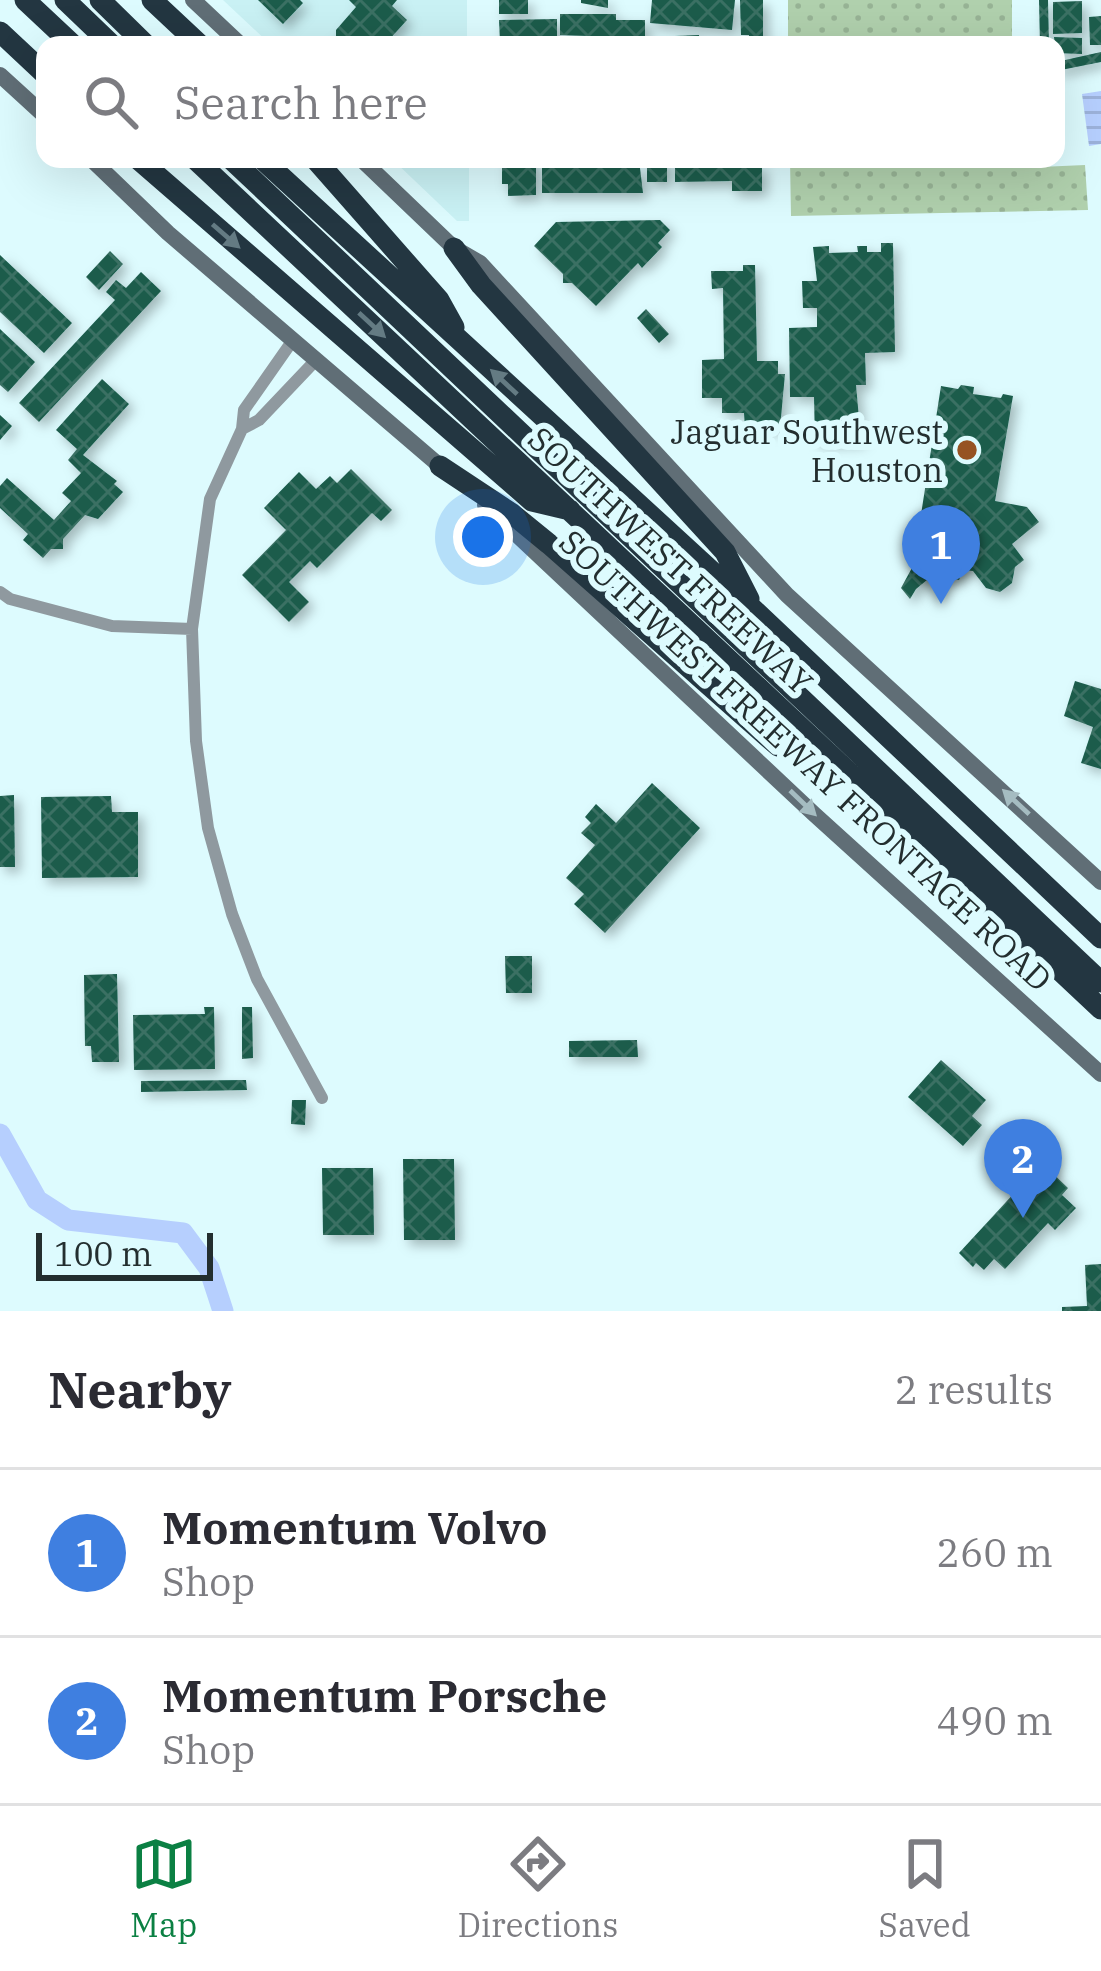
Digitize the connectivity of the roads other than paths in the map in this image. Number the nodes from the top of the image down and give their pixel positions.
1 (25, 0) edge
2 (65, 0) edge
3 (100, 0) edge
4 (152, 0) edge
5 (194, 0) edge
6 (0, 32) edge
7 (63, 36) edge
8 (103, 36) edge
9 (137, 36) edge
10 (190, 36) edge
11 (232, 36) edge
12 (0, 42) edge
13 (36, 66) edge
14 (0, 75) edge
15 (36, 75) edge
16 (36, 108) edge
17 (100, 168) edge
18 (147, 168) edge
19 (205, 168) edge
20 (241, 168) edge
21 (272, 168) edge
22 (323, 168) edge
23 (370, 168) edge
24 (454, 248) junction
25 (293, 340) junction
26 (463, 344) junction
27 (316, 360) junction
28 (242, 429) junction
29 (440, 466) junction
30 (570, 510) junction
31 (0, 592) edge
32 (754, 610) junction
33 (192, 629) junction
34 (834, 758) junction
35 (1101, 883) edge
36 (1101, 938) edge
37 (1101, 982) edge
38 (1101, 1009) edge
39 (1101, 1074) edge
40 (322, 1098) dead end

1 - 7 highway
2 - 8 highway
3 - 9 highway
4 - 10 highway
5 - 11 main road
6 - 13 highway
12 - 15 highway
14 - 16 main road
17 - 25 main road, SOUTHWEST FREEWAY FRONTAGE ROAD
18 -> 30 highway
19 -> 30 highway, SOUTHWEST FREEWAY
20 - 37 highway
21 - 26 highway, SOUTHWEST FREEWAY
22 - 26 highway
23 - 24 main road
24 - 32 highway
35 -> 24 main road
25 - 27 main road, SOUTHWEST FREEWAY FRONTAGE ROAD
25 - 28 street
32 -> 26 highway, SOUTHWEST FREEWAY
27 - 28 street
27 - 29 main road, SOUTHWEST FREEWAY FRONTAGE ROAD
28 - 33 street
29 - 34 highway
29 -> 39 main road, SOUTHWEST FREEWAY FRONTAGE ROAD
30 - 34 highway, SOUTHWEST FREEWAY
31 - 33 street
32 - 36 highway, SOUTHWEST FREEWAY
33 - 40 street
34 - 38 highway, SOUTHWEST FREEWAY

